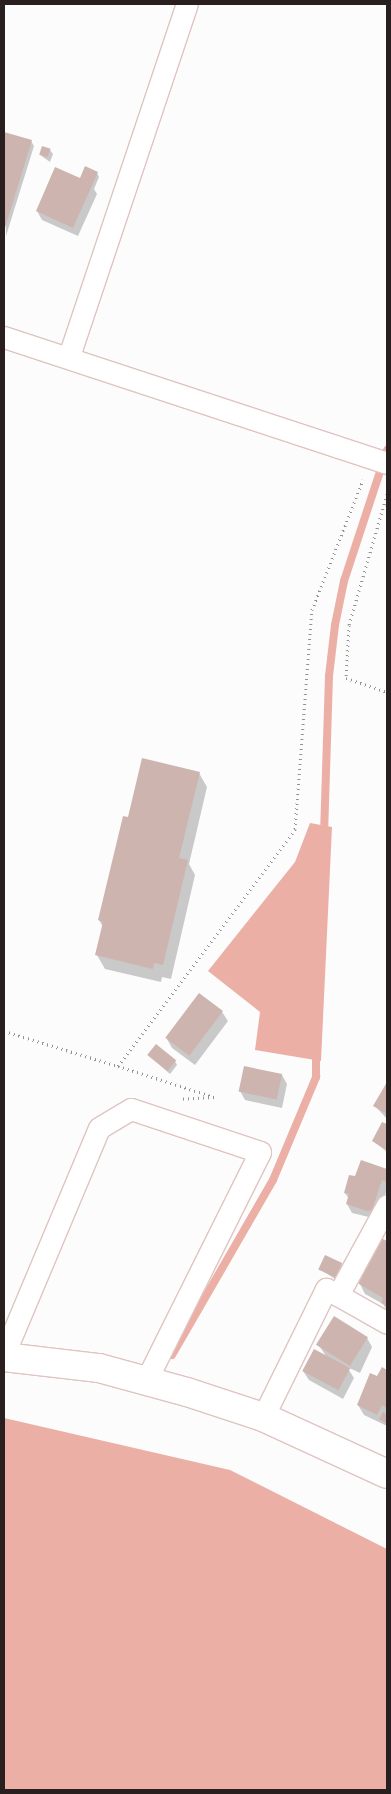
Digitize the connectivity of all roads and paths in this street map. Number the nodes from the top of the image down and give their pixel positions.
1 (186, 4) edge
2 (4, 337) edge
3 (69, 356) junction
4 (379, 460) edge
5 (387, 494) edge
6 (387, 692) edge
7 (4, 1031) edge
8 (118, 1066) junction
9 (178, 1099) dead end
10 (387, 1205) edge
11 (338, 1295) junction
12 (387, 1323) edge
13 (4, 1356) edge
14 (146, 1381) junction
15 (263, 1417) junction
16 (387, 1474) edge

1 - 3 street
2 - 3 street
3 - 4 street
4 - 8 path
5 - 6 path
7 - 8 path
8 - 9 path
10 - 11 street
11 - 12 street
11 - 15 street
13 - 14 street
13 - 14 street
14 - 15 street
15 - 16 street

